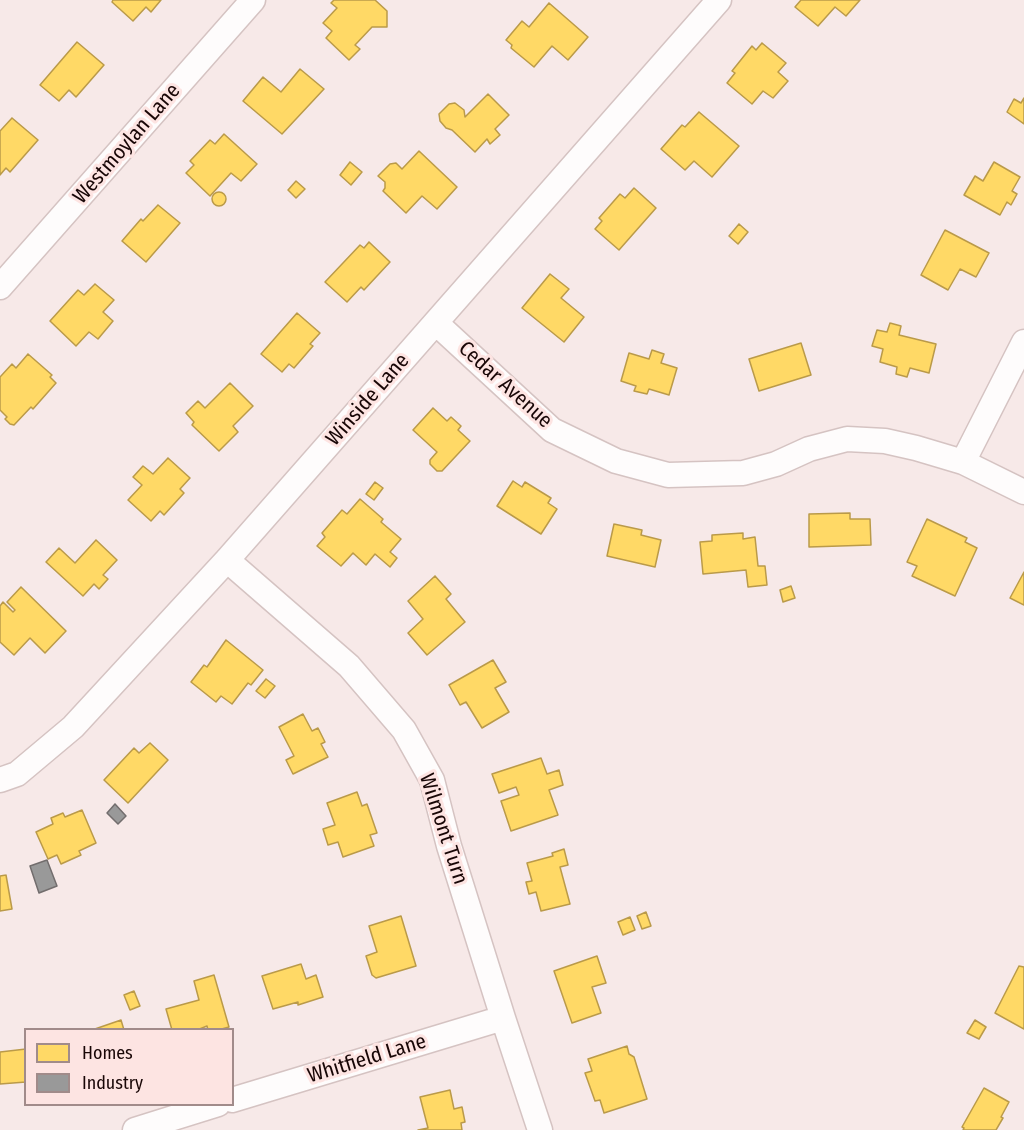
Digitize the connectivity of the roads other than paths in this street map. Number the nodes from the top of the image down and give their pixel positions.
1 (253, 0) edge
2 (719, 0) edge
3 (0, 287) edge
4 (436, 322) junction
5 (1024, 342) edge
6 (963, 462) junction
7 (1024, 492) edge
8 (227, 560) junction
9 (0, 780) edge
10 (503, 1018) junction
11 (234, 1099) edge
12 (212, 1106) edge
13 (135, 1130) edge
14 (540, 1130) edge

1 - 3 street, Westmoylan Lane
2 - 4 street, Winside Lane
4 - 6 street, Cedar Avenue
4 - 8 street, Winside Lane
5 - 6 street
6 - 7 street, Cedar Avenue
8 - 9 street, Winside Lane
8 - 10 street, Wilmont Turn
10 - 11 street, Whitfield Lane
10 - 14 street, Wilmont Turn
12 - 13 street

